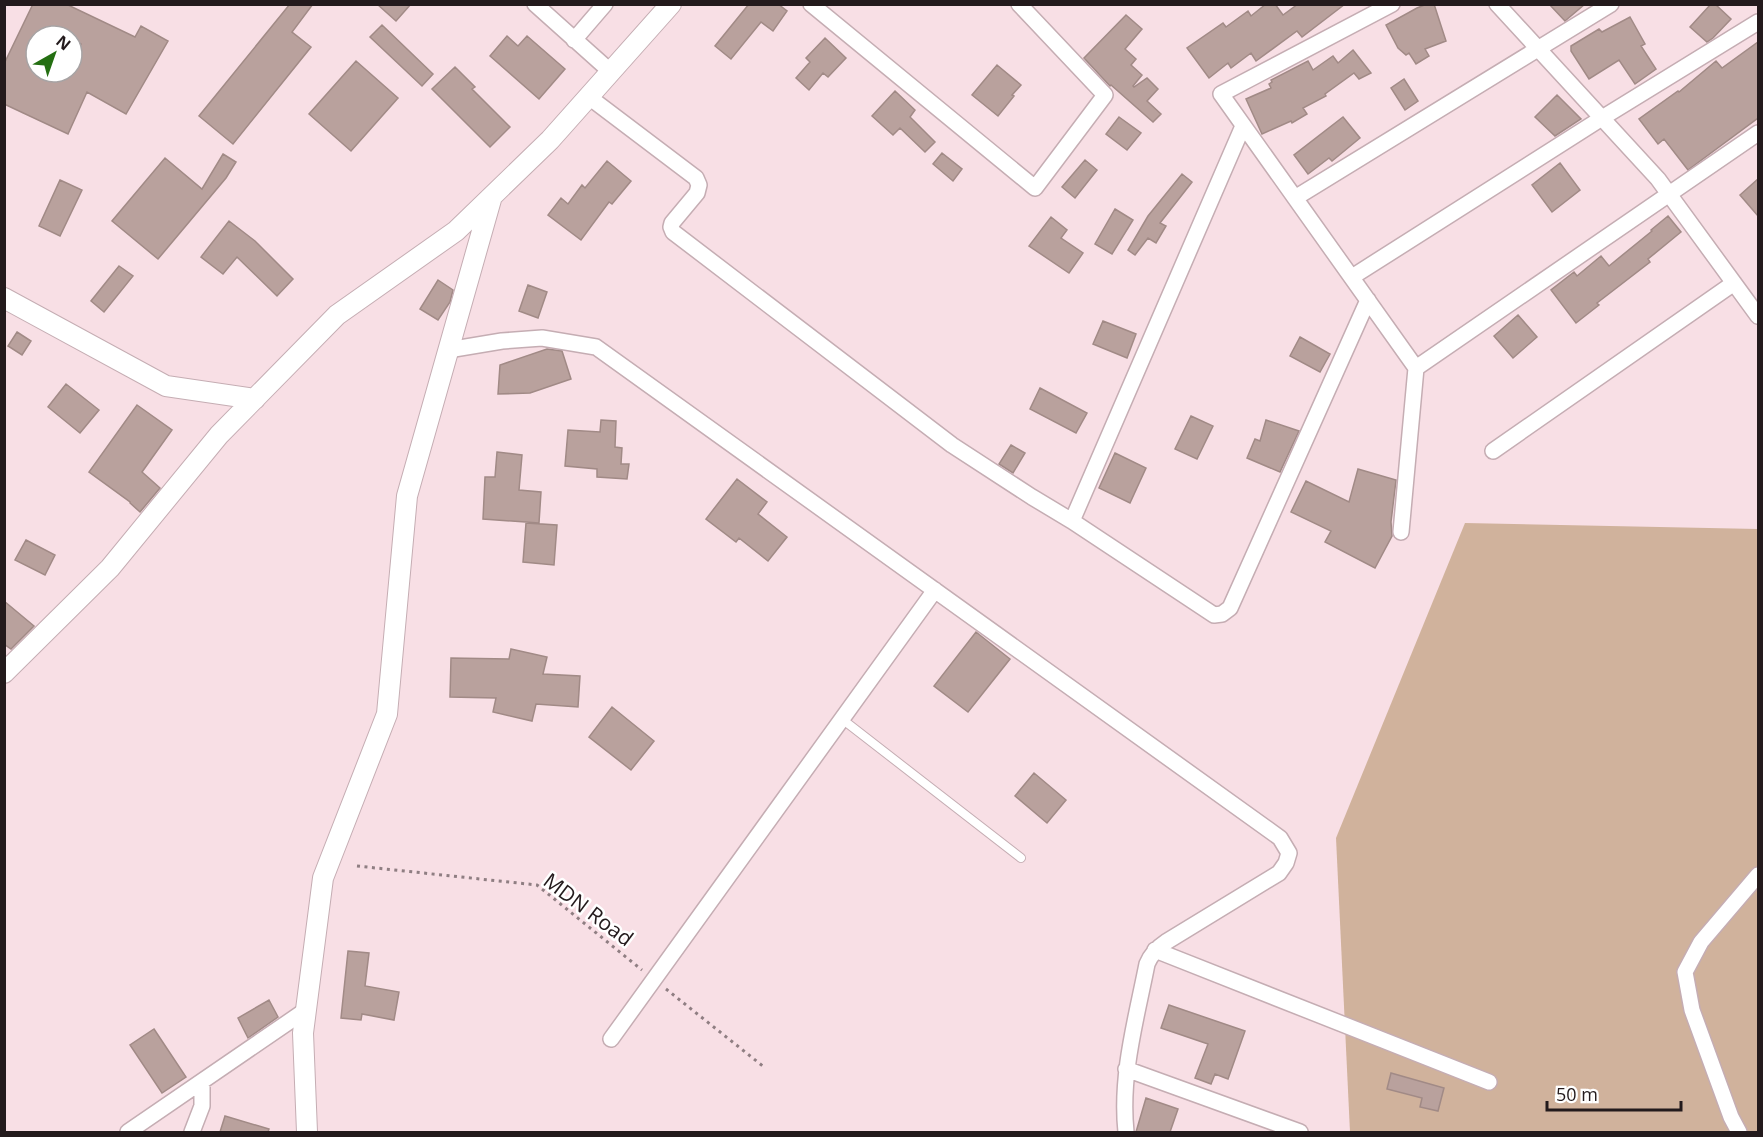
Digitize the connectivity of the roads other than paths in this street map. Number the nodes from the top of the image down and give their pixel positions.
1 (535, 4) edge
2 (605, 4) edge
3 (671, 4) edge
4 (811, 4) edge
5 (1019, 4) edge
6 (1392, 4) edge
7 (1497, 4) edge
8 (1611, 4) edge
9 (1758, 22) edge
10 (574, 40) junction
11 (1538, 49) junction
12 (610, 72) junction
13 (589, 97) junction
14 (1602, 118) junction
15 (1243, 126) junction
16 (1758, 133) edge
17 (1669, 194) junction
18 (492, 196) junction
19 (1295, 198) junction
20 (1352, 277) junction
21 (1734, 283) junction
22 (4, 298) edge
23 (1368, 300) junction
24 (1758, 316) edge
25 (448, 350) junction
26 (1416, 368) junction
27 (255, 399) junction
28 (1493, 451) dead end
29 (1072, 520) junction
30 (1401, 532) dead end
31 (935, 590) junction
32 (4, 673) edge
33 (842, 719) junction
34 (1021, 858) dead end
35 (1758, 875) edge
36 (1155, 950) junction
37 (306, 1010) junction
38 (611, 1039) dead end
39 (1126, 1069) junction
40 (202, 1082) junction
41 (1489, 1082) dead end
42 (307, 1130) edge
43 (128, 1132) edge
44 (192, 1132) edge
45 (1126, 1132) edge
46 (1300, 1132) edge
47 (1739, 1132) edge

1 - 10 street
2 - 10 street
3 - 12 main road
4 - 5 street
6 - 15 street
7 - 11 street
8 - 11 street
9 - 14 street
10 - 12 street
11 - 14 street
11 - 19 street
12 - 13 main road
13 - 18 main road
13 - 29 street
14 - 17 street
14 - 20 street
15 - 19 street
15 - 29 street
16 - 17 street
17 - 21 street
17 - 26 street
18 - 25 main road
18 - 27 main road
19 - 20 street
20 - 23 street
21 - 24 street
21 - 28 street
22 - 27 main road
23 - 26 street
23 - 29 street
25 - 31 street
25 - 37 main road
26 - 30 street
27 - 32 main road
31 - 33 street
31 - 36 street
33 - 34 lane
33 - 38 street
35 - 47 street
36 - 39 street
36 - 41 street
37 - 40 street
37 - 42 main road
39 - 45 street
39 - 46 street
40 - 43 street
40 - 44 street

